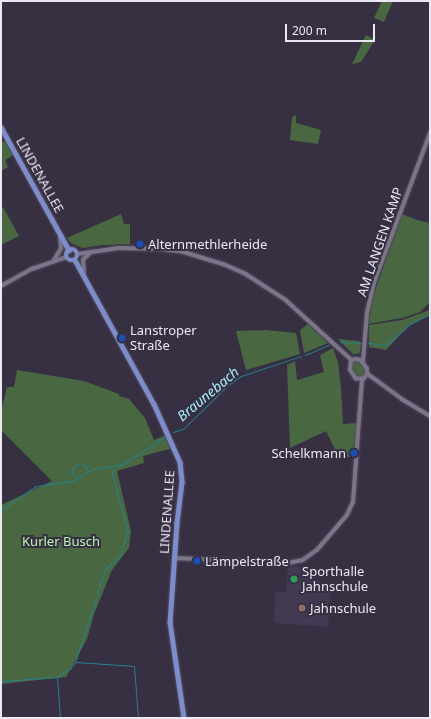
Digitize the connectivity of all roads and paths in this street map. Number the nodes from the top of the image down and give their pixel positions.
1 (1, 127) edge
2 (430, 133) edge
3 (60, 234) junction
4 (69, 250) junction
5 (92, 251) junction
6 (78, 254) junction
7 (66, 257) junction
8 (54, 260) junction
9 (75, 260) junction
10 (84, 277) junction
11 (1, 286) edge
12 (352, 360) junction
13 (363, 361) junction
14 (368, 374) junction
15 (362, 380) junction
16 (430, 416) edge
17 (174, 558) junction
18 (184, 718) edge

1 - 3 main road, LINDENALLEE
2 - 13 street, AM LANGEN KAMP
3 - 4 main road, LINDENALLEE
3 - 8 street
4 - 6 main road
4 - 7 main road
5 - 6 street
5 - 10 street
5 - 12 street
6 - 9 main road
7 - 8 street
7 - 9 main road
8 - 11 street
9 - 10 main road, LINDENALLEE
10 - 17 main road, LINDENALLEE
12 - 13 street
12 - 15 street
13 - 14 street
14 - 15 street
14 - 16 street
15 - 17 street
17 - 18 main road, LINDENALLEE

